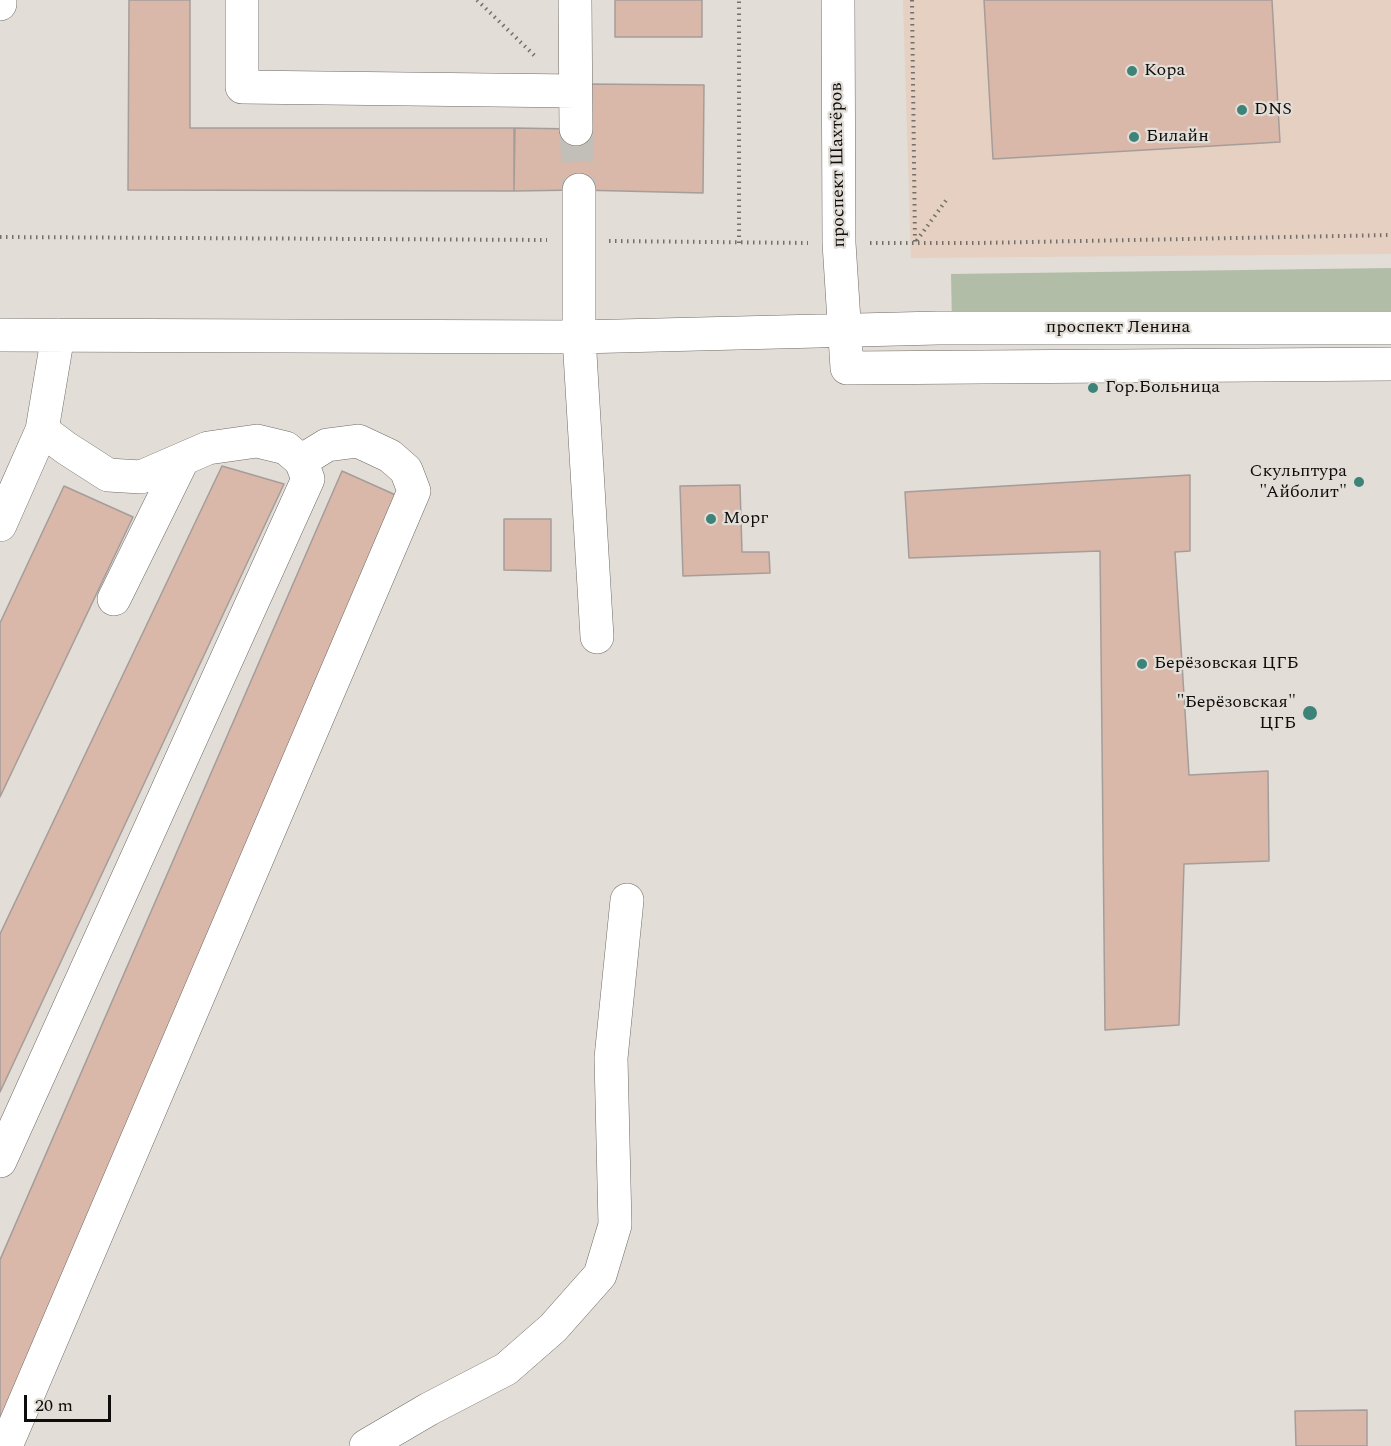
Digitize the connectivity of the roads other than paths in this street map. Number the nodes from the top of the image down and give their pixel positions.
1 (242, 0) edge
2 (575, 0) edge
3 (838, 0) edge
4 (575, 91) junction
5 (576, 129) tunnel mouth
6 (579, 190) tunnel mouth
7 (1391, 328) edge
8 (845, 331) junction
9 (0, 334) edge
10 (58, 335) junction
11 (579, 337) junction
12 (1391, 364) edge
13 (847, 368) joint
14 (42, 430) junction
15 (183, 459) junction
16 (301, 461) junction
17 (0, 525) edge
18 (114, 600) dead end
19 (597, 637) dead end
20 (627, 900) dead end
21 (0, 1161) edge
22 (6, 1446) edge
23 (366, 1446) edge

1 - 4 street
2 - 4 street
3 - 8 street, проспект Шахтёров
4 - 5 street
6 - 11 street
7 - 8 street, проспект Ленина
8 - 11 street, проспект Ленина
8 - 13 street, проспект Шахтёров
9 - 10 street, проспект Ленина
10 - 11 street, проспект Ленина
10 - 14 street
11 - 19 street
12 - 13 street, проспект Ленина
14 - 15 street
14 - 17 street
15 - 16 street
15 - 18 street
16 - 21 street
16 - 22 street
20 - 23 street

